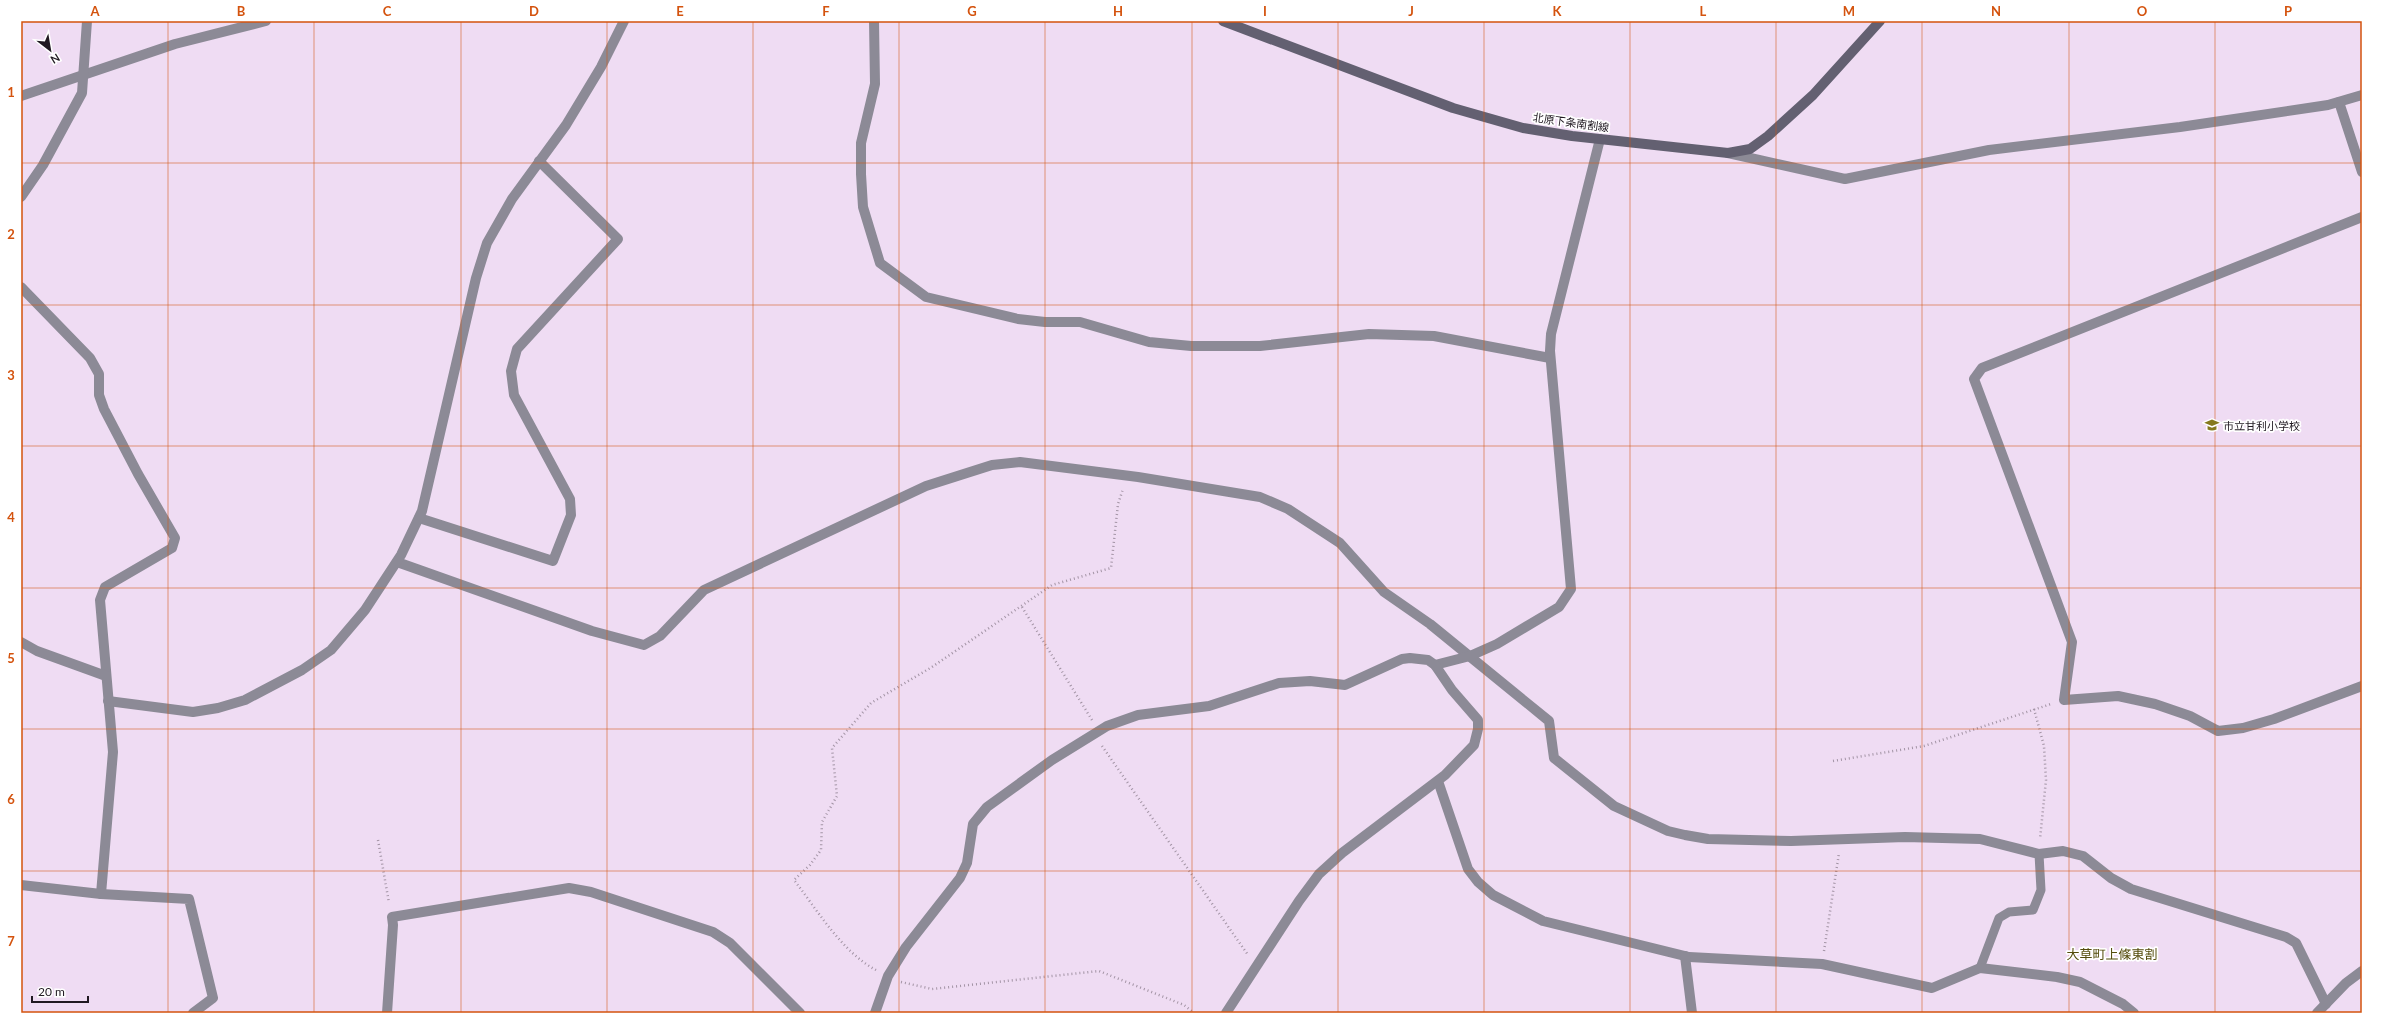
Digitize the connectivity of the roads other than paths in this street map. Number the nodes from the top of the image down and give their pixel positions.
1 (87, 21) edge
2 (266, 21) edge
3 (624, 21) edge
4 (874, 21) edge
5 (1223, 21) edge
6 (1880, 21) edge
7 (84, 75) junction
8 (2362, 95) edge
9 (21, 96) edge
10 (2338, 102) junction
11 (1600, 139) junction
12 (1728, 153) junction
13 (539, 161) junction
14 (2362, 172) edge
15 (21, 197) edge
16 (2362, 217) edge
17 (21, 287) edge
18 (1550, 358) junction
19 (419, 518) junction
20 (397, 562) junction
21 (21, 642) edge
22 (1470, 656) junction
23 (1435, 665) junction
24 (106, 676) junction
25 (2362, 686) edge
26 (108, 701) junction
27 (1438, 781) junction
28 (2039, 854) junction
29 (21, 885) edge
30 (101, 894) junction
31 (1685, 956) junction
32 (1980, 968) junction
33 (2362, 971) edge
34 (2326, 1004) junction
35 (193, 1013) edge
36 (388, 1013) edge
37 (800, 1013) edge
38 (875, 1013) edge
39 (1226, 1013) edge
40 (1692, 1013) edge
41 (2134, 1013) edge
42 (2317, 1013) edge

1 - 7 street
2 - 7 street
3 - 13 street
4 - 18 street
5 - 11 main road, 北原下条南割線
6 - 12 main road, 北原下条南割線
7 - 9 street
7 - 15 street
8 - 10 street
10 - 12 street
10 - 14 street
11 - 12 main road, 北原下条南割線
11 - 18 street
13 - 19 street
13 - 19 street
16 - 25 street
17 - 24 street
18 - 22 street
19 - 20 street
20 - 22 street
20 - 26 street
21 - 24 street
22 - 23 street
22 - 28 street
23 - 27 street
23 - 38 street
24 - 26 street
26 - 30 street
27 - 31 street
27 - 39 street
28 - 32 lane
28 - 34 street
29 - 30 street
30 - 35 street
31 - 32 street
31 - 40 street
32 - 41 street
33 - 34 street
34 - 42 street
36 - 37 street

